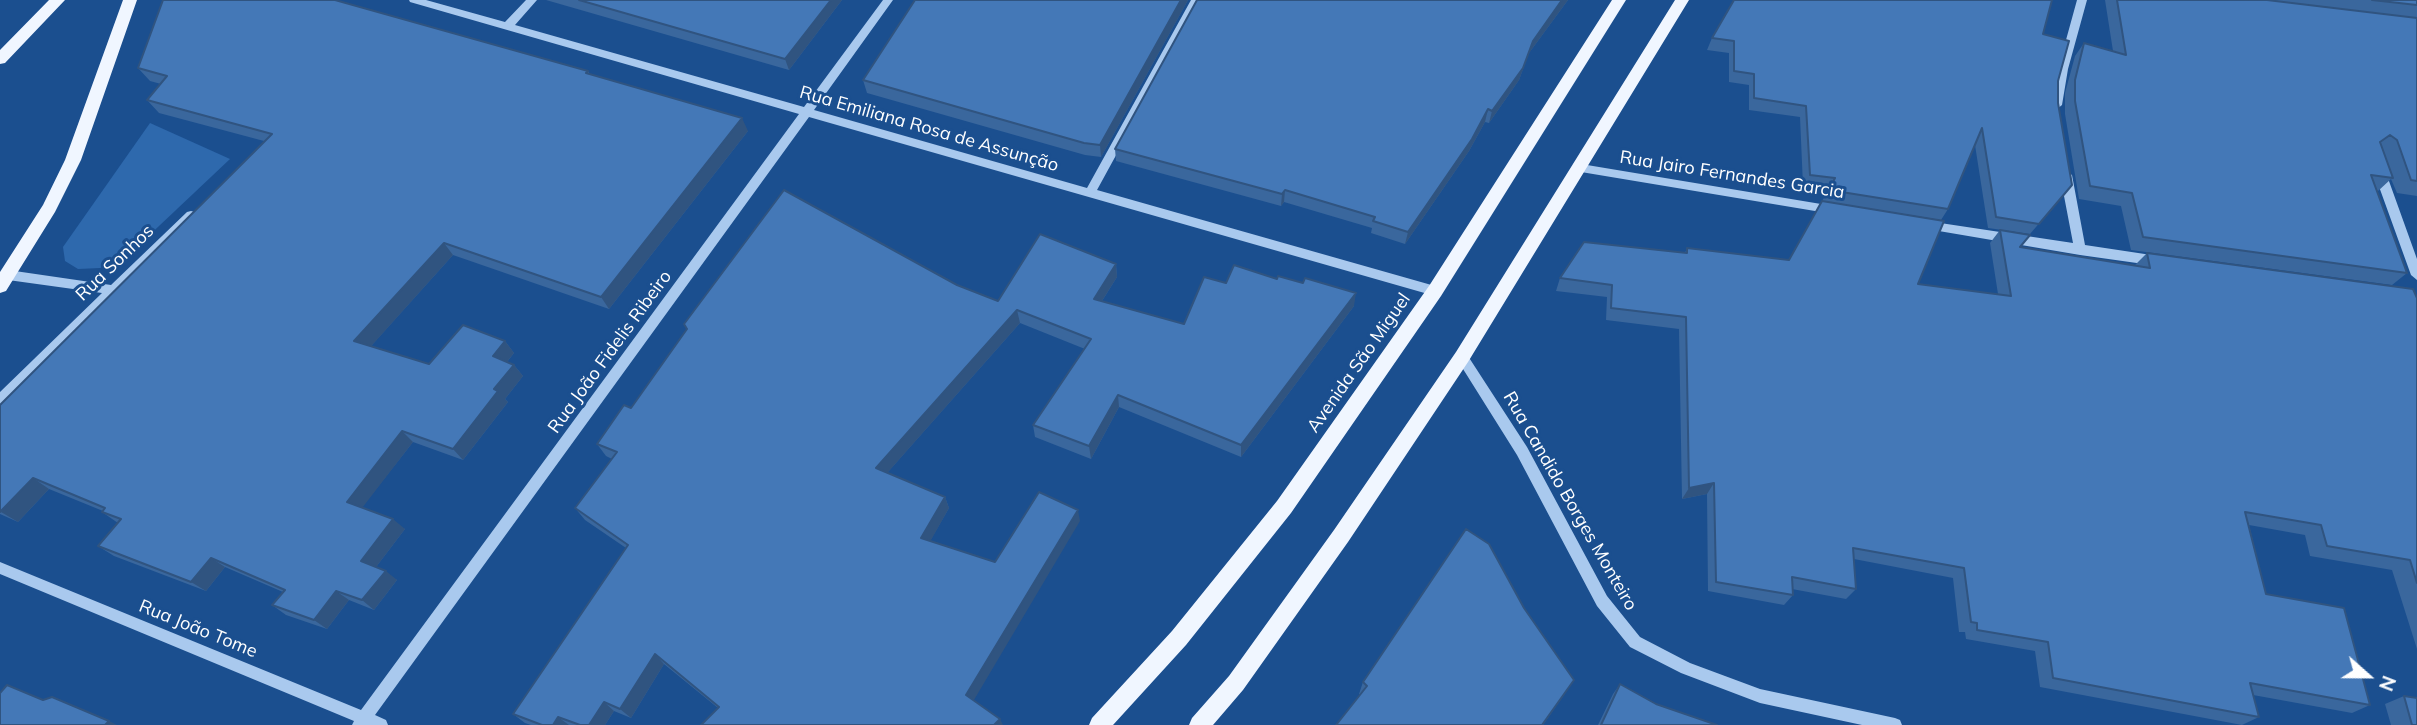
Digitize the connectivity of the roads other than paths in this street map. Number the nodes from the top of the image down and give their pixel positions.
1 (58, 0) edge
2 (130, 0) edge
3 (414, 0) edge
4 (532, 0) edge
5 (888, 0) edge
6 (1196, 0) edge
7 (1619, 0) edge
8 (1682, 0) edge
9 (2082, 0) edge
10 (507, 27) junction
11 (0, 59) edge
12 (807, 113) junction
13 (2057, 114) edge
14 (2374, 154) edge
15 (1581, 168) junction
16 (2065, 168) edge
17 (1090, 193) junction
18 (198, 208) edge
19 (1851, 212) edge
20 (1918, 224) edge
21 (2080, 250) junction
22 (2177, 264) edge
23 (2417, 275) edge
24 (4, 281) edge
25 (112, 290) junction
26 (1435, 291) junction
27 (1462, 357) junction
28 (0, 400) edge
29 (0, 568) edge
30 (361, 721) edge
31 (1887, 724) edge
32 (381, 725) edge
33 (1099, 725) edge
34 (1199, 725) edge

1 - 11 main road
2 - 24 main road
3 - 10 street, Rua Emiliana Rosa de Assunção
4 - 10 street
5 - 12 street, Rua João Fidelis Ribeiro
6 - 17 street
7 - 26 main road, Avenida São Miguel
8 - 15 main road
9 - 13 street
10 - 12 street, Rua Emiliana Rosa de Assunção
12 - 17 street, Rua Emiliana Rosa de Assunção
12 - 30 street, Rua João Fidelis Ribeiro
14 - 23 street
15 - 19 street, Rua Jairo Fernandes Garcia
15 - 27 main road
16 - 21 street
17 - 26 street, Rua Emiliana Rosa de Assunção
18 - 25 street, Rua Sonhos
20 - 21 street
21 - 22 street
24 - 25 street
25 - 28 street, Rua Sonhos
26 - 33 main road, Avenida São Miguel
27 - 31 street, Rua Candido Borges Monteiro
27 - 34 main road
29 - 30 street, Rua João Tome
30 - 32 street, Rua João Tome

